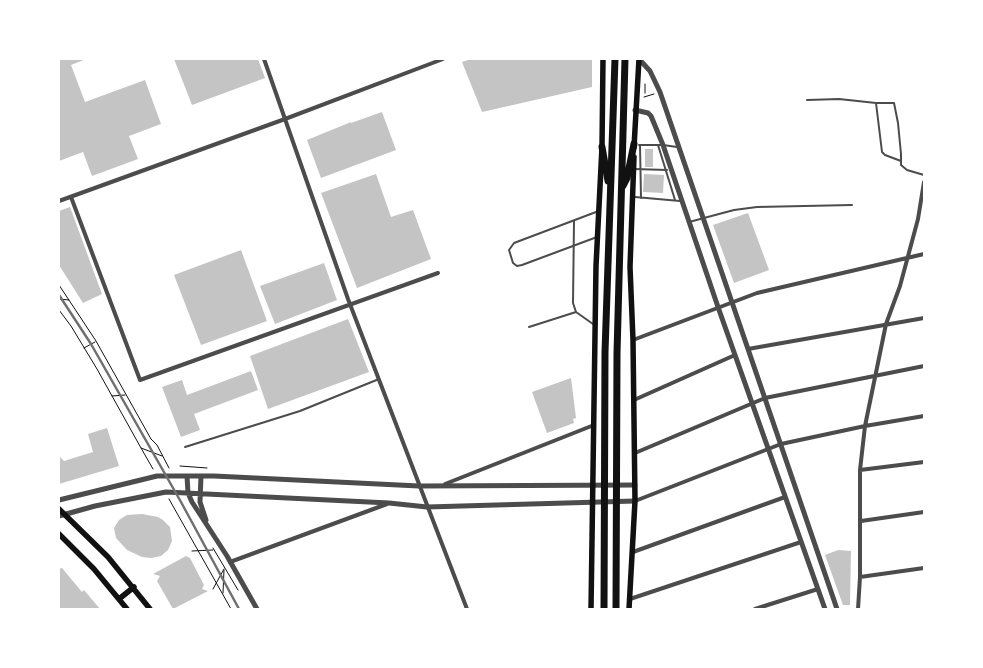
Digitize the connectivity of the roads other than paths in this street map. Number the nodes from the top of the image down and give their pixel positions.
1 (264, 59) edge
2 (443, 59) edge
3 (603, 59) edge
4 (615, 59) edge
5 (625, 59) edge
6 (639, 59) edge
7 (807, 100) dead end
8 (876, 103) junction
9 (636, 108) junction
10 (286, 119) junction
11 (637, 144) junction
12 (660, 145) junction
13 (602, 147) junction
14 (679, 147) junction
15 (901, 161) junction
16 (637, 169) junction
17 (669, 170) junction
18 (924, 175) edge
19 (924, 182) edge
20 (621, 191) junction
21 (610, 192) junction
22 (71, 197) junction
23 (632, 197) junction
24 (641, 198) junction
25 (675, 200) junction
26 (682, 201) junction
27 (59, 202) edge
28 (852, 205) dead end
29 (599, 212) junction
30 (703, 218) junction
31 (574, 221) junction
32 (690, 222) junction
33 (597, 237) junction
34 (574, 246) junction
35 (924, 254) edge
36 (907, 256) junction
37 (438, 273) dead end
38 (731, 302) junction
39 (350, 304) junction
40 (718, 307) junction
41 (576, 312) junction
42 (924, 318) edge
43 (886, 324) junction
44 (595, 326) junction
45 (529, 327) dead end
46 (634, 340) junction
47 (748, 350) junction
48 (735, 355) junction
49 (924, 366) edge
50 (875, 375) junction
51 (379, 380) junction
52 (765, 398) junction
53 (634, 400) junction
54 (752, 403) junction
55 (924, 416) edge
56 (594, 426) junction
57 (865, 426) junction
58 (781, 444) junction
59 (185, 447) dead end
60 (769, 449) junction
61 (635, 453) junction
62 (924, 462) edge
63 (860, 470) junction
64 (187, 476) junction
65 (201, 476) junction
66 (445, 484) junction
67 (593, 484) junction
68 (635, 485) junction
69 (419, 486) junction
70 (188, 493) junction
71 (201, 493) junction
72 (785, 497) junction
73 (59, 500) edge
74 (635, 501) junction
75 (593, 502) junction
76 (389, 503) junction
77 (427, 508) junction
78 (59, 509) edge
79 (924, 512) edge
80 (61, 515) edge
81 (861, 521) junction
82 (209, 528) junction
83 (59, 534) edge
84 (801, 542) junction
85 (633, 552) junction
86 (230, 562) junction
87 (924, 568) edge
88 (860, 576) junction
89 (134, 587) junction
90 (818, 589) junction
91 (119, 599) junction
92 (630, 599) junction
93 (127, 609) edge
94 (150, 609) edge
95 (257, 609) edge
96 (466, 609) edge
97 (591, 609) edge
98 (604, 609) edge
99 (616, 609) edge
100 (629, 609) edge
101 (755, 609) edge
102 (825, 609) edge
103 (837, 609) edge
104 (858, 609) edge

1 - 10 street
2 - 10 street
3 - 13 main road
4 - 21 highway
5 - 20 highway
6 - 9 main road
6 - 14 street
7 - 8 lane
8 - 15 lane
8 - 15 lane
9 - 11 main road
9 - 12 street
10 - 22 street
10 - 39 street
11 - 12 lane
11 - 16 main road
11 - 20 highway
12 - 14 lane
12 - 17 street
13 - 21 highway
13 - 29 main road
14 - 30 street
15 - 18 lane
16 - 17 lane
16 - 23 main road
16 - 24 lane
17 - 25 lane
17 - 26 street
19 - 36 street
20 - 99 highway
21 - 98 highway
22 - 27 street
22 - 39 street
23 - 24 lane
23 - 46 main road
24 - 25 lane
25 - 26 lane
26 - 32 street
28 - 30 lane
29 - 31 lane
29 - 33 main road
30 - 32 lane
30 - 38 street
31 - 34 lane
31 - 34 lane
32 - 40 street
33 - 34 lane
33 - 44 main road
34 - 41 lane
35 - 36 street
36 - 38 street
36 - 43 street
37 - 39 street
38 - 40 street
38 - 47 street
39 - 51 street
40 - 46 street
40 - 48 street
41 - 44 lane
41 - 45 lane
42 - 43 street
43 - 47 street
43 - 50 street
44 - 56 main road
46 - 53 main road
47 - 52 street
48 - 53 street
48 - 54 street
49 - 50 street
50 - 52 street
50 - 57 street
51 - 59 lane
51 - 69 street
52 - 54 street
52 - 58 street
53 - 61 main road
54 - 60 street
54 - 61 street
55 - 57 street
56 - 66 street
56 - 67 main road
57 - 58 street
57 - 63 street
58 - 60 street
58 - 103 street
60 - 72 street
60 - 74 street
61 - 68 main road
62 - 63 street
63 - 81 street
64 - 65 street
64 - 70 street
64 - 73 street
65 - 69 street
65 - 71 street
66 - 67 street
66 - 69 street
67 - 68 street
67 - 75 main road
68 - 74 main road
69 - 77 street
70 - 71 street
70 - 80 street
70 - 82 street
71 - 76 street
71 - 82 street
72 - 84 street
72 - 85 street
74 - 75 street
74 - 85 main road
75 - 77 street
75 - 97 main road
76 - 77 street
76 - 86 street
77 - 96 street
78 - 80 main road
79 - 81 street
80 - 89 main road
81 - 88 street
82 - 86 street
83 - 91 main road
84 - 90 street
84 - 92 street
85 - 92 main road
86 - 95 street
87 - 88 street
88 - 104 street
89 - 91 main road
89 - 94 main road
90 - 101 street
90 - 102 street
91 - 93 main road
92 - 100 main road

